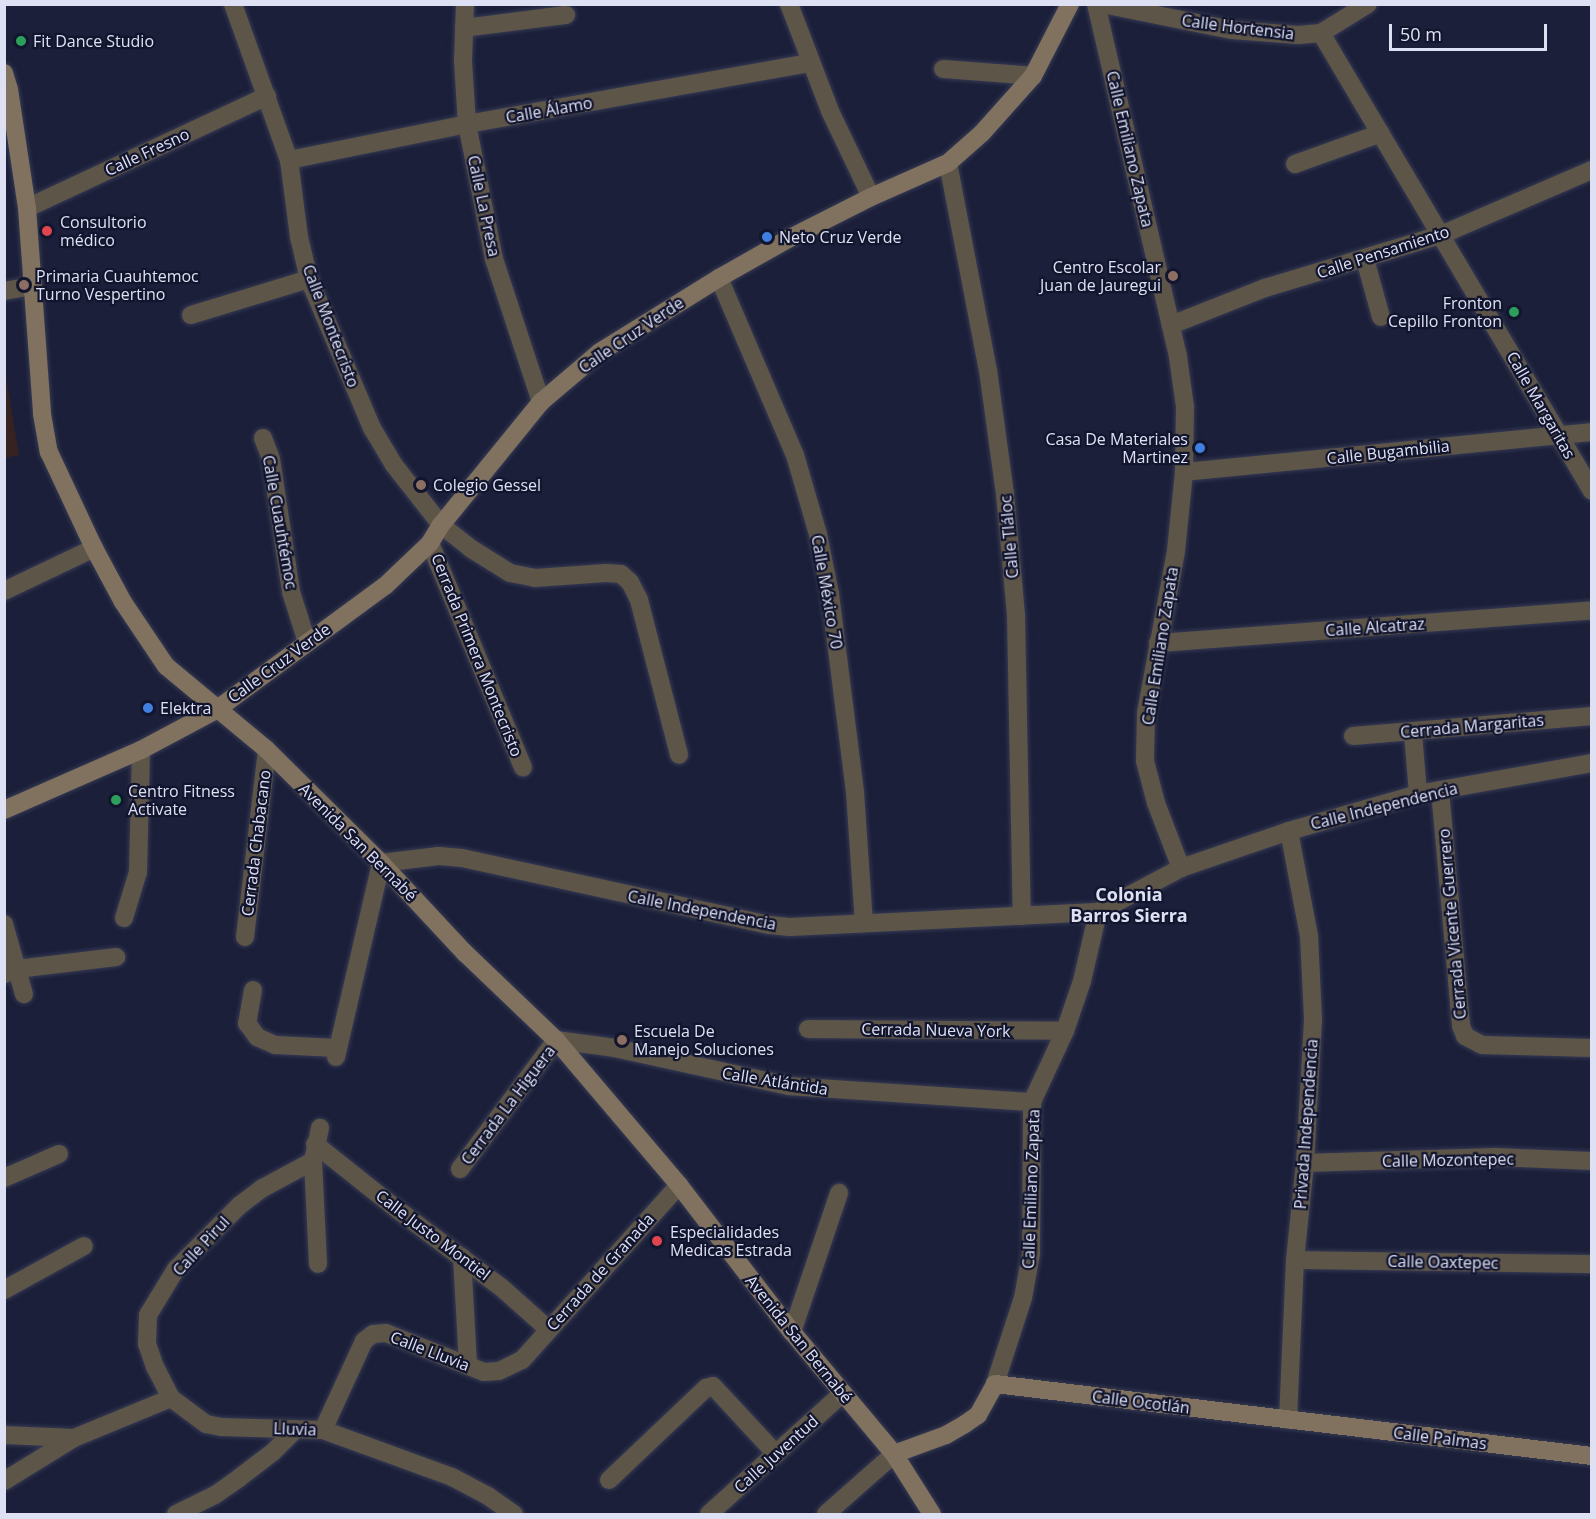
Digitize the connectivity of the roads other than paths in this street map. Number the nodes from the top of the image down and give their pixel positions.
1 (233, 4) edge
2 (465, 4) edge
3 (789, 4) edge
4 (1070, 4) edge
5 (1096, 4) edge
6 (1102, 4) edge
7 (1368, 4) edge
8 (566, 15) dead end
9 (464, 28) junction
10 (1321, 33) junction
11 (810, 63) junction
12 (944, 69) dead end
13 (1033, 76) junction
14 (6, 84) edge
15 (267, 96) junction
16 (467, 124) junction
17 (1381, 133) junction
18 (289, 160) junction
19 (948, 163) junction
20 (1295, 164) dead end
21 (1592, 170) edge
22 (872, 197) junction
23 (27, 208) junction
24 (1441, 235) junction
25 (1365, 259) junction
26 (719, 278) junction
27 (309, 279) junction
28 (32, 286) junction
29 (4, 291) edge
30 (191, 315) dead end
31 (1381, 317) dead end
32 (1171, 325) junction
33 (541, 402) junction
34 (1592, 432) edge
35 (1558, 435) junction
36 (263, 438) dead end
37 (1184, 472) junction
38 (1592, 491) edge
39 (441, 525) junction
40 (430, 543) junction
41 (94, 548) junction
42 (4, 591) edge
43 (1592, 610) edge
44 (307, 642) junction
45 (1158, 643) junction
46 (216, 710) junction
47 (1592, 716) edge
48 (1413, 732) junction
49 (1353, 736) dead end
50 (141, 750) junction
51 (267, 750) junction
52 (679, 755) dead end
53 (1592, 763) edge
54 (523, 767) dead end
55 (1440, 790) junction
56 (1418, 794) junction
57 (4, 810) edge
58 (1289, 831) junction
59 (381, 863) junction
60 (1181, 868) junction
61 (1098, 912) junction
62 (1022, 916) junction
63 (124, 918) dead end
64 (864, 923) junction
65 (4, 924) edge
66 (245, 937) dead end
67 (116, 957) dead end
68 (11, 972) edge
69 (253, 990) dead end
70 (24, 994) dead end
71 (808, 1029) dead end
72 (1065, 1031) junction
73 (556, 1040) junction
74 (1592, 1048) edge
75 (1032, 1102) junction
76 (316, 1144) junction
77 (59, 1154) dead end
78 (1592, 1161) edge
79 (1305, 1163) junction
80 (460, 1169) dead end
81 (4, 1178) edge
82 (679, 1185) junction
83 (839, 1192) dead end
84 (84, 1246) dead end
85 (462, 1257) junction
86 (1295, 1260) junction
87 (318, 1264) dead end
88 (1592, 1264) edge
89 (4, 1290) edge
90 (548, 1329) junction
91 (792, 1332) junction
92 (522, 1360) joint
93 (468, 1366) junction
94 (995, 1384) junction
95 (842, 1394) junction
96 (171, 1398) junction
97 (1287, 1419) junction
98 (295, 1430) junction
99 (324, 1430) junction
100 (4, 1435) edge
101 (74, 1438) junction
102 (776, 1454) junction
103 (894, 1454) junction
104 (1592, 1456) edge
105 (609, 1480) dead end
106 (4, 1481) edge
107 (176, 1515) edge
108 (514, 1515) edge
109 (709, 1515) edge
110 (826, 1515) edge
111 (933, 1515) edge

1 - 15 street, Calle Montecristo
2 - 9 street, Calle La Presa
3 - 11 street
4 - 13 street, Calle Cruz Verde
5 - 32 street, Calle Emiliano Zapata
6 - 10 street, Calle Hortensia
7 - 10 street, Calle Hortensia
8 - 9 street
9 - 16 street, Calle La Presa
10 - 17 street, Calle Margaritas
11 - 16 street, Calle Álamo
11 - 22 street
12 - 13 street
13 - 19 street, Calle Cruz Verde
14 - 23 street, Avenida San Bernabé
15 - 18 street, Calle Montecristo
15 - 23 street, Calle Fresno
16 - 18 street, Calle Álamo
16 - 33 street, Calle La Presa
17 - 20 street
17 - 24 street, Calle Margaritas
18 - 27 street, Calle Montecristo
19 - 22 street, Calle Cruz Verde
19 - 62 street, Calle Tláloc
21 - 24 street, Calle Pensamiento
22 - 26 street, Calle Cruz Verde
23 - 28 street, Avenida San Bernabé
24 - 25 street, Calle Pensamiento
24 - 35 street, Calle Margaritas
25 - 31 street
25 - 32 street, Calle Pensamiento
26 - 33 street, Calle Cruz Verde
26 - 64 street, Calle México 70
27 - 30 street
27 - 39 street, Calle Montecristo
28 - 29 street
28 - 41 street, Avenida San Bernabé
32 - 37 street, Calle Emiliano Zapata
33 - 39 street, Calle Cruz Verde
34 - 35 street, Calle Bugambilia
35 - 37 street, Calle Bugambilia
35 - 38 street, Calle Margaritas
36 - 44 street, Calle Cuauhtémoc
37 - 45 street, Calle Emiliano Zapata
39 - 40 street, Calle Cruz Verde
39 - 52 street, Calle Montecristo
40 - 44 street, Calle Cruz Verde
40 - 54 street, Cerrada Primera Montecristo
41 - 42 street
41 - 46 street, Avenida San Bernabé
43 - 45 street, Calle Alcatraz
44 - 46 street, Calle Cruz Verde
45 - 60 street, Calle Emiliano Zapata
46 - 50 street, Calle Cruz Verde
46 - 51 street, Avenida San Bernabé
47 - 48 street, Cerrada Margaritas
48 - 49 street, Cerrada Margaritas
48 - 56 street
50 - 57 street, Calle Cruz Verde
50 - 63 street
51 - 59 street, Avenida San Bernabé
51 - 66 street, Cerrada Chabacano
53 - 55 street, Calle Independencia
55 - 56 street, Calle Independencia
55 - 74 street, Cerrada Vicente Guerrero
56 - 58 street, Calle Independencia
58 - 60 street, Calle Independencia
58 - 79 street, Privada Independencia
59 - 64 street, Calle Independencia
59 - 69 street
59 - 73 street, Avenida San Bernabé
60 - 61 street
61 - 62 street, Calle Independencia
61 - 72 street, Calle Emiliano Zapata
62 - 64 street, Calle Independencia
65 - 68 street
67 - 68 street
68 - 70 street
71 - 72 street, Cerrada Nueva York
72 - 75 street, Calle Emiliano Zapata
73 - 75 street, Calle Atlántida
73 - 80 street, Cerrada La Higuera
73 - 82 street, Avenida San Bernabé
75 - 94 street, Calle Emiliano Zapata
76 - 85 street, Calle Justo Montiel
76 - 87 street
76 - 96 street, Calle Pirul
77 - 81 street
78 - 79 street, Calle Mozontepec
79 - 86 street, Privada Independencia
82 - 90 street, Cerrada de Granada
82 - 91 street, Avenida San Bernabé
83 - 91 street
84 - 89 street
85 - 90 street, Calle Justo Montiel
85 - 93 street
86 - 88 street, Calle Oaxtepec
86 - 97 street, Privada Independencia
90 - 92 street, Cerrada de Granada
91 - 95 street, Avenida San Bernabé
92 - 93 street, Calle Lluvia
93 - 99 street, Calle Lluvia
94 - 97 street, Calle Ocotlán
94 - 103 street, Calle Emiliano Zapata
95 - 102 street, Calle Juventud
95 - 103 street, Avenida San Bernabé
96 - 98 street, Lluvia
96 - 101 street
97 - 104 street, Calle Palmas
98 - 99 street, Lluvia
98 - 107 street
99 - 108 street, Lluvia
100 - 101 street
101 - 106 street
102 - 105 street
102 - 109 street, Calle Juventud
103 - 110 street
103 - 111 street, Avenida San Bernabé

